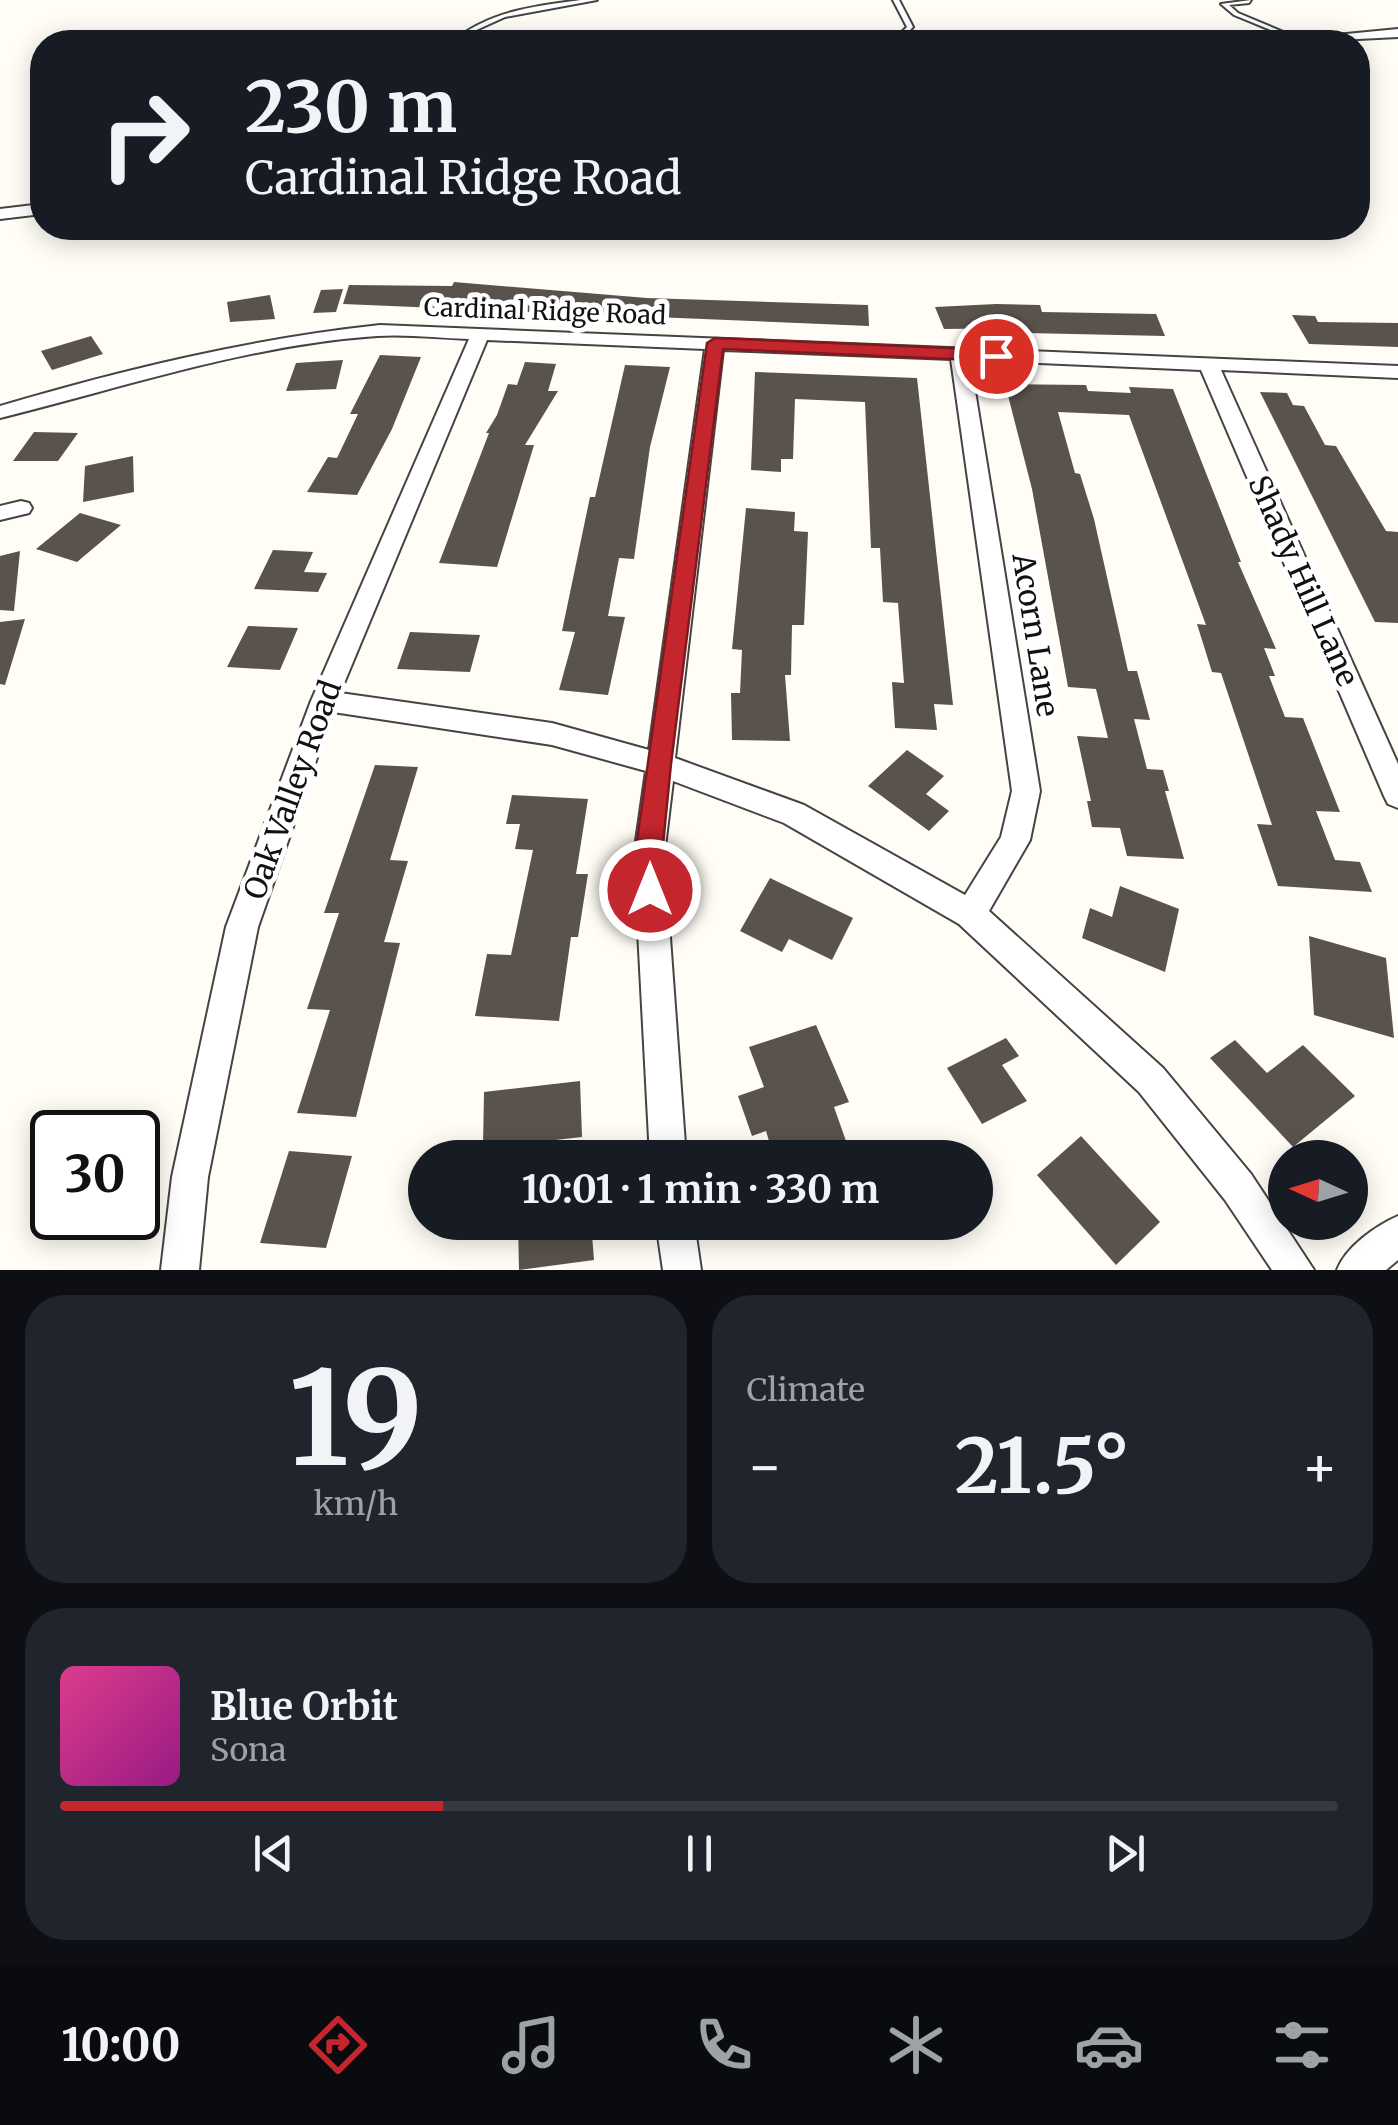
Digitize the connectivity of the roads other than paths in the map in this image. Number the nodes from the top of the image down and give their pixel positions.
1 (594, 0) edge
2 (896, 0) edge
3 (1248, 1) edge
4 (469, 30) edge
5 (907, 30) edge
6 (1275, 30) edge
7 (1398, 32) edge
8 (1370, 35) edge
9 (30, 210) edge
10 (0, 214) edge
11 (481, 333) junction
12 (715, 343) junction
13 (960, 354) junction
14 (1209, 365) junction
15 (1398, 372) edge
16 (0, 412) edge
17 (324, 700) junction
18 (658, 764) junction
19 (1398, 796) edge
20 (970, 914) junction
21 (667, 1140) edge
22 (1398, 1235) edge
23 (677, 1240) edge
24 (180, 1270) edge
25 (682, 1270) edge
26 (1294, 1270) edge
27 (1356, 1270) edge

1 - 4 lane
2 - 5 lane
3 - 6 lane
7 - 8 street
9 - 10 street
11 - 12 street, Cardinal Ridge Road
11 - 16 street, Cardinal Ridge Road
11 - 17 street, Oak Valley Road
12 - 13 street, Cardinal Ridge Road
12 - 18 street
13 - 14 street, Cardinal Ridge Road
13 - 20 street, Acorn Lane
14 - 15 street, Cardinal Ridge Road
14 - 19 street, Shady Hill Lane
17 - 18 street
17 - 24 street, Oak Valley Road
18 - 20 street
18 - 21 street
20 - 26 street
22 - 27 street
23 - 25 street

